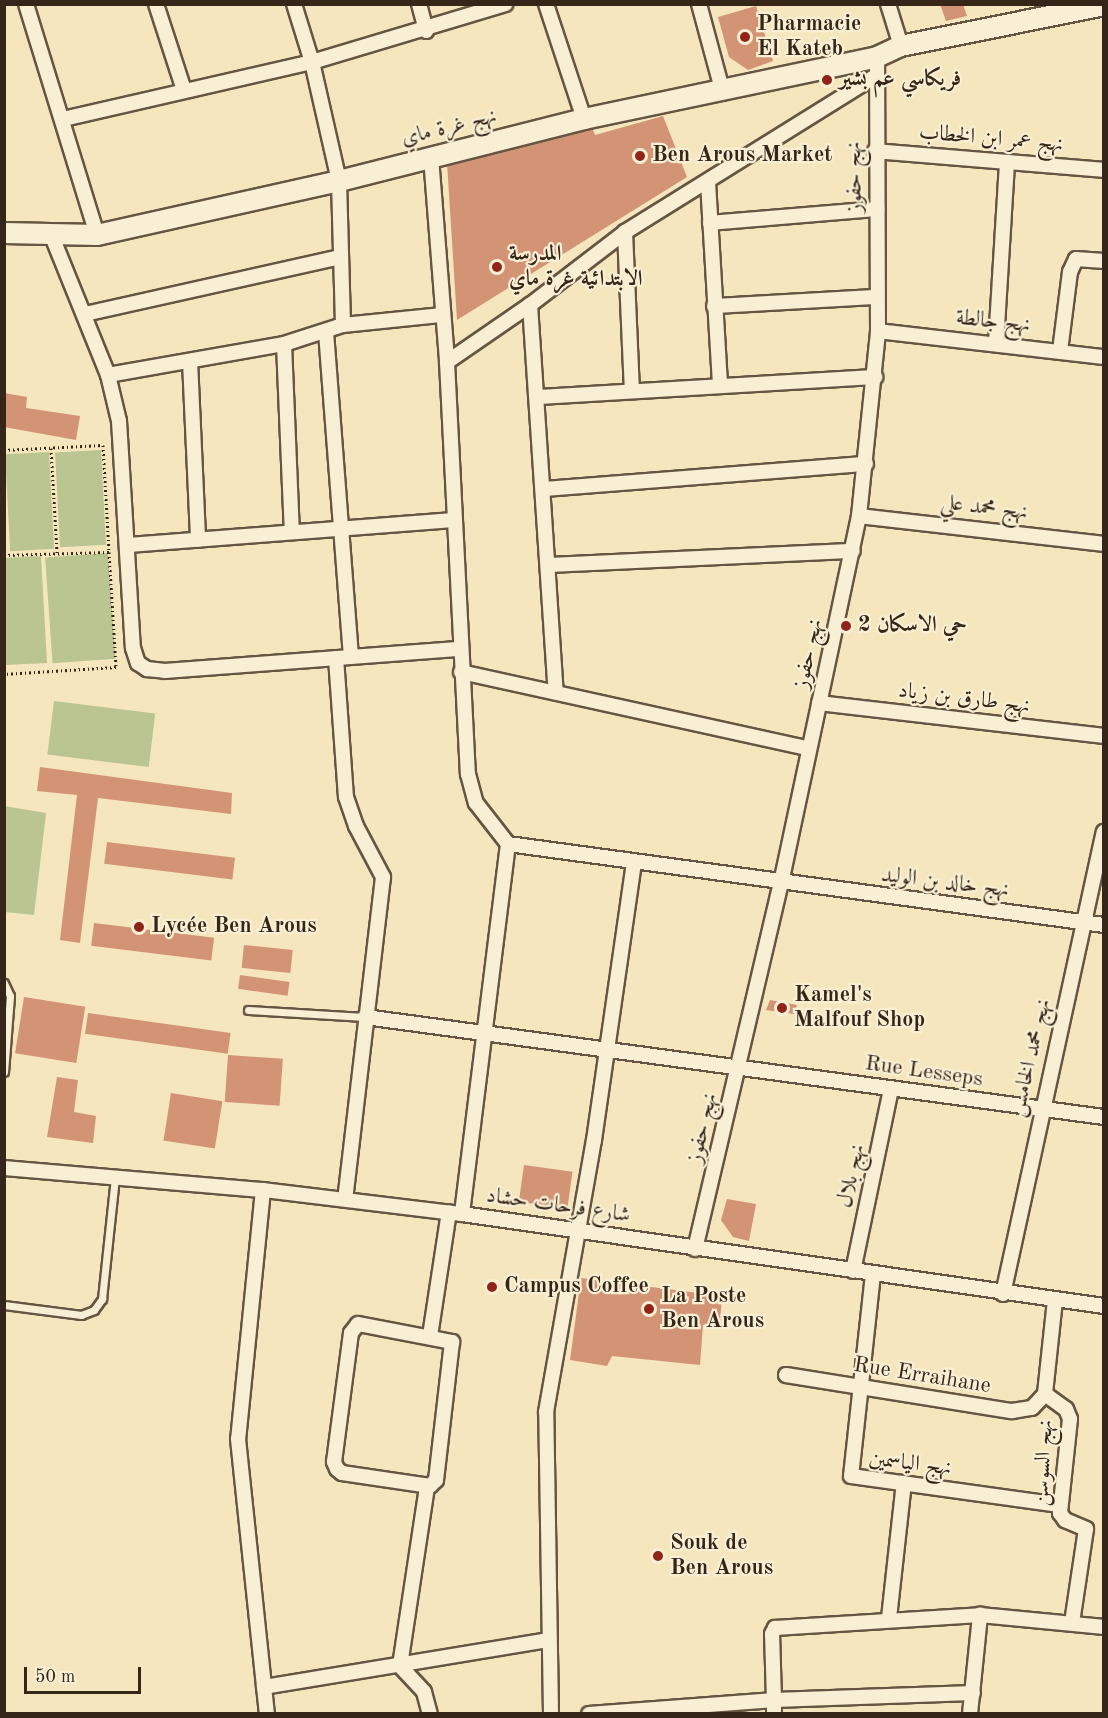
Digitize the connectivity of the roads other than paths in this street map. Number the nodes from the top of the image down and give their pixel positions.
1 (26, 4) edge
2 (156, 4) edge
3 (294, 4) edge
4 (418, 4) edge
5 (505, 4) edge
6 (546, 4) edge
7 (699, 4) edge
8 (888, 4) edge
9 (1104, 5) edge
10 (1069, 8) edge
11 (426, 31) junction
12 (901, 46) junction
13 (312, 62) junction
14 (877, 67) junction
15 (722, 89) junction
16 (184, 90) junction
17 (63, 119) junction
18 (584, 119) junction
19 (875, 151) junction
20 (431, 157) junction
21 (1007, 162) junction
22 (1104, 170) edge
23 (339, 181) junction
24 (708, 182) junction
25 (878, 209) junction
26 (710, 223) junction
27 (4, 232) edge
28 (625, 232) junction
29 (51, 234) junction
30 (97, 235) junction
31 (340, 257) junction
32 (1104, 261) edge
33 (876, 297) junction
34 (530, 305) junction
35 (714, 306) junction
36 (85, 314) junction
37 (442, 315) junction
38 (343, 325) junction
39 (878, 331) junction
40 (326, 332) junction
41 (996, 343) junction
42 (284, 344) junction
43 (1060, 351) junction
44 (1104, 357) edge
45 (190, 361) junction
46 (447, 362) junction
47 (108, 375) junction
48 (875, 377) junction
49 (720, 385) junction
50 (632, 390) junction
51 (538, 397) junction
52 (866, 464) junction
53 (545, 489) junction
54 (859, 516) junction
55 (453, 520) junction
56 (340, 531) junction
57 (292, 532) junction
58 (198, 540) junction
59 (1104, 544) edge
60 (129, 545) junction
61 (853, 551) junction
62 (551, 565) junction
63 (460, 649) junction
64 (351, 657) junction
65 (336, 658) junction
66 (461, 672) junction
67 (556, 692) junction
68 (819, 703) junction
69 (1104, 736) edge
70 (808, 748) junction
71 (1104, 832) edge
72 (508, 844) junction
73 (634, 862) junction
74 (781, 883) junction
75 (1083, 922) junction
76 (1104, 925) edge
77 (4, 983) edge
78 (248, 1010) dead end
79 (365, 1017) junction
80 (487, 1034) junction
81 (608, 1050) junction
82 (739, 1067) junction
83 (4, 1072) edge
84 (891, 1089) junction
85 (1040, 1110) junction
86 (1104, 1117) edge
87 (4, 1168) edge
88 (115, 1177) junction
89 (263, 1190) junction
90 (345, 1199) junction
91 (456, 1213) junction
92 (576, 1228) junction
93 (695, 1249) junction
94 (853, 1271) junction
95 (873, 1274) junction
96 (1003, 1294) junction
97 (1055, 1300) junction
98 (4, 1305) edge
99 (1104, 1306) edge
100 (430, 1336) junction
101 (786, 1375) dead end
102 (859, 1387) junction
103 (1045, 1394) junction
104 (904, 1484) junction
105 (427, 1487) junction
106 (1060, 1505) junction
107 (980, 1615) junction
108 (889, 1618) junction
109 (1072, 1623) junction
110 (1104, 1627) edge
111 (548, 1640) junction
112 (400, 1666) junction
113 (264, 1687) junction
114 (973, 1693) junction
115 (774, 1707) edge
116 (267, 1713) edge
117 (430, 1713) edge
118 (551, 1713) edge
119 (589, 1713) edge
120 (970, 1713) edge

1 - 17 street
2 - 16 street
3 - 13 street
4 - 11 street
5 - 11 street
6 - 18 street
7 - 15 street
8 - 12 street
9 - 10 street, نهج غرة ماي
10 - 12 street, نهج غرة ماي
11 - 13 street
12 - 14 street, نهج غرة ماي
13 - 16 street
13 - 23 street
14 - 15 street, نهج غرة ماي
14 - 19 street, نهج حفوز
14 - 24 street
15 - 18 street, نهج غرة ماي
16 - 17 street
17 - 30 street
18 - 20 street, نهج غرة ماي
19 - 21 street, نهج عمر ابن الخطاب
19 - 25 street, نهج حفوز
20 - 23 street, نهج غرة ماي
20 - 37 street
21 - 22 street, نهج عمر ابن الخطاب
21 - 41 street
23 - 30 street, نهج غرة ماي
23 - 31 street
24 - 26 street
24 - 28 street
25 - 26 street
25 - 33 street, نهج حفوز
26 - 35 street
27 - 29 street, نهج غرة ماي
28 - 34 street
28 - 50 street
29 - 30 street, نهج غرة ماي
29 - 36 street
31 - 36 street
31 - 38 street
32 - 43 street
33 - 35 street
33 - 39 street, نهج حفوز
34 - 46 street
34 - 51 street
35 - 49 street
36 - 47 street
37 - 38 street
37 - 46 street
38 - 40 street
39 - 41 street, نهج جالطة
39 - 48 street, نهج حفوز
40 - 42 street
40 - 56 street
41 - 43 street, نهج جالطة
42 - 45 street
42 - 57 street
43 - 44 street, نهج جالطة
45 - 47 street
45 - 58 street
46 - 55 street
47 - 60 street
48 - 49 street
48 - 52 street, نهج حفوز
49 - 50 street
50 - 51 street
51 - 53 street
52 - 53 street
52 - 54 street, نهج حفوز
53 - 62 street
54 - 59 street, نهج محمد علي
54 - 61 street, نهج حفوز
55 - 56 street
55 - 63 street
56 - 57 street
56 - 64 street
57 - 58 street
58 - 60 street
60 - 65 street
61 - 62 street
61 - 68 street, نهج حفوز
62 - 67 street
63 - 64 street
63 - 66 street
64 - 65 street
65 - 79 street
66 - 67 street
66 - 72 street
67 - 70 street
68 - 69 street, نهج طارق بن زياد
68 - 70 street, نهج حفوز
70 - 74 street, نهج حفوز
71 - 75 street, نهج محمد الخامس
72 - 73 street, نهج خالد بن الوليد
72 - 80 street
73 - 74 street, نهج خالد بن الوليد
73 - 81 street
74 - 75 street, نهج خالد بن الوليد
74 - 82 street, نهج حفوز
75 - 76 street, نهج خالد بن الوليد
75 - 85 street, نهج محمد الخامس
77 - 83 lane
78 - 79 lane
79 - 80 street, Rue Lesseps
79 - 90 street
80 - 81 street, Rue Lesseps
80 - 91 street
81 - 82 street, Rue Lesseps
81 - 92 street
82 - 84 street, Rue Lesseps
82 - 93 street, نهج حفوز
84 - 85 street, Rue Lesseps
84 - 94 street, نهج بلال
85 - 86 street, Rue Lesseps
85 - 96 street, نهج محمد الخامس
87 - 88 street, شارع فرحات حشاد
88 - 89 street, شارع فرحات حشاد
88 - 98 lane
89 - 90 street, شارع فرحات حشاد
89 - 113 street
90 - 91 street, شارع فرحات حشاد
91 - 92 street, شارع فرحات حشاد
91 - 100 street
92 - 93 street, شارع فرحات حشاد
92 - 111 street
93 - 94 street, شارع فرحات حشاد
94 - 95 street, شارع فرحات حشاد
95 - 96 street, شارع فرحات حشاد
95 - 102 street, نهج الياسمين
96 - 97 street, شارع فرحات حشاد
97 - 99 street, شارع فرحات حشاد
97 - 103 street, نهج السوسن
100 - 105 street
100 - 105 street
101 - 102 street, Rue Erraihane
102 - 103 street, Rue Erraihane
102 - 104 street, نهج الياسمين
103 - 106 street, نهج السوسن
104 - 106 street, نهج الياسمين
104 - 108 street
105 - 112 street
106 - 109 street, نهج السوسن
107 - 108 street
107 - 109 street
107 - 114 street
108 - 115 street
109 - 110 street
111 - 112 street
111 - 118 street
112 - 113 street
112 - 117 street
113 - 116 street
114 - 115 street
114 - 120 street
115 - 119 street

